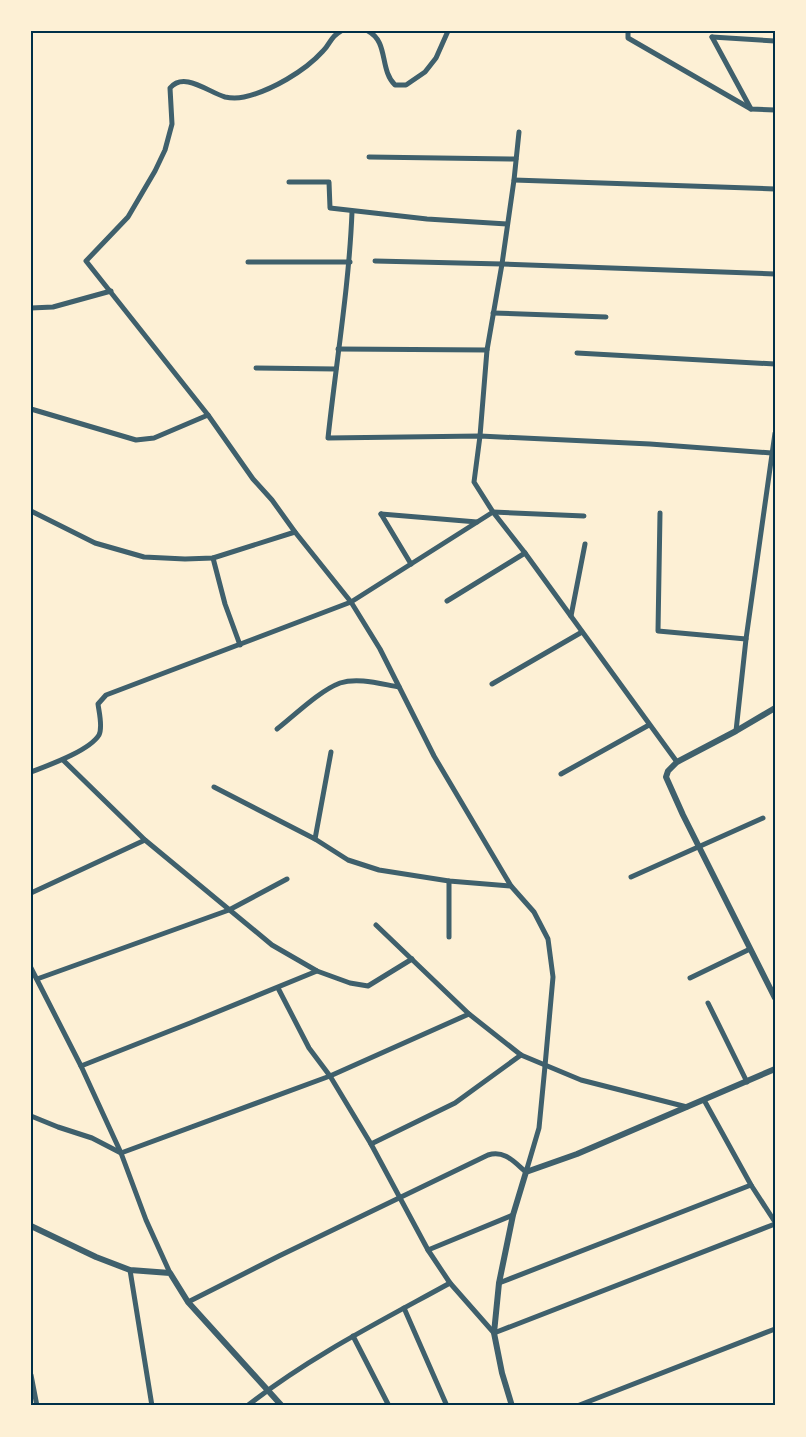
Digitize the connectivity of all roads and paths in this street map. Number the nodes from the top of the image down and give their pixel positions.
1 (341, 31) edge
2 (368, 31) edge
3 (448, 31) edge
4 (628, 31) edge
5 (775, 41) edge
6 (751, 109) junction
7 (775, 110) edge
8 (519, 132) dead end
9 (369, 156) dead end
10 (516, 159) junction
11 (514, 180) junction
12 (289, 182) dead end
13 (775, 189) edge
14 (352, 212) junction
15 (507, 224) junction
16 (376, 261) dead end
17 (248, 262) dead end
18 (350, 262) junction
19 (502, 264) junction
20 (775, 274) edge
21 (111, 291) junction
22 (31, 308) edge
23 (493, 313) junction
24 (606, 317) dead end
25 (338, 349) junction
26 (487, 350) junction
27 (577, 353) dead end
28 (775, 364) edge
29 (256, 368) dead end
30 (336, 369) junction
31 (31, 409) edge
32 (208, 415) junction
33 (775, 433) edge
34 (480, 436) junction
35 (772, 453) junction
36 (768, 487) junction
37 (775, 487) edge
38 (31, 511) edge
39 (493, 512) junction
40 (660, 513) dead end
41 (584, 516) dead end
42 (477, 522) junction
43 (295, 532) junction
44 (585, 544) dead end
45 (524, 553) junction
46 (213, 558) junction
47 (411, 564) junction
48 (447, 601) dead end
49 (351, 602) junction
50 (570, 616) junction
51 (582, 632) junction
52 (746, 639) junction
53 (240, 645) junction
54 (492, 684) dead end
55 (399, 687) junction
56 (775, 708) edge
57 (649, 725) junction
58 (277, 729) dead end
59 (736, 732) junction
60 (331, 752) dead end
61 (63, 760) junction
62 (677, 762) junction
63 (31, 772) edge
64 (561, 774) dead end
65 (214, 787) dead end
66 (763, 818) dead end
67 (145, 840) junction
68 (315, 840) junction
69 (700, 846) junction
70 (631, 876) dead end
71 (287, 879) dead end
72 (449, 881) junction
73 (512, 886) junction
74 (31, 893) edge
75 (230, 910) junction
76 (376, 925) dead end
77 (449, 937) dead end
78 (750, 949) junction
79 (412, 959) junction
80 (31, 968) edge
81 (317, 971) junction
82 (690, 978) dead end
83 (37, 979) junction
84 (278, 988) junction
85 (775, 998) edge
86 (708, 1003) dead end
87 (469, 1014) junction
88 (521, 1055) junction
89 (81, 1066) junction
90 (545, 1066) junction
91 (775, 1069) edge
92 (330, 1076) junction
93 (747, 1082) junction
94 (704, 1100) junction
95 (687, 1107) junction
96 (31, 1116) edge
97 (371, 1144) junction
98 (121, 1153) junction
99 (526, 1172) junction
100 (752, 1185) junction
101 (400, 1199) junction
102 (513, 1215) junction
103 (775, 1223) edge
104 (31, 1226) edge
105 (428, 1250) junction
106 (130, 1270) junction
107 (170, 1273) junction
108 (450, 1283) junction
109 (499, 1283) junction
110 (188, 1302) junction
111 (404, 1308) junction
112 (775, 1329) edge
113 (494, 1333) junction
114 (353, 1336) junction
115 (31, 1376) edge
116 (266, 1390) junction
117 (37, 1406) edge
118 (152, 1406) edge
119 (247, 1406) edge
120 (282, 1406) edge
121 (389, 1406) edge
122 (447, 1406) edge
123 (512, 1406) edge
124 (577, 1406) edge

1 - 21 street
2 - 3 street
4 - 6 street
5 - 6 street
6 - 7 street
8 - 10 street
9 - 10 street
10 - 11 street
11 - 13 street
11 - 15 street
12 - 14 street
14 - 15 street
14 - 18 street
15 - 19 street
16 - 19 street
17 - 18 street
18 - 25 street
19 - 20 street
19 - 23 street
21 - 22 street
21 - 32 street
23 - 24 street
23 - 26 street
25 - 26 street
25 - 30 street
26 - 34 street
27 - 28 street
29 - 30 street
30 - 34 street
31 - 32 street
32 - 43 street
33 - 35 street
34 - 35 street
34 - 39 street
35 - 36 street
36 - 37 street
36 - 52 street
38 - 46 street
39 - 41 street
39 - 42 street
39 - 45 street
40 - 52 street
42 - 47 street
42 - 47 street
43 - 46 street
43 - 49 street
44 - 50 street
45 - 48 street
45 - 50 street
46 - 53 street
47 - 49 street
49 - 53 street
49 - 55 street
50 - 51 street
51 - 54 street
51 - 57 street
52 - 59 street
53 - 61 street
55 - 58 street
55 - 73 street
56 - 59 street
57 - 62 street
57 - 64 street
59 - 62 street
60 - 68 street
61 - 63 street
61 - 67 street
62 - 69 street
65 - 68 street
66 - 69 street
67 - 74 street
67 - 75 street
68 - 72 street
69 - 70 street
69 - 78 street
71 - 75 street
72 - 73 street
72 - 77 street
73 - 90 street
75 - 81 street
75 - 83 street
76 - 79 street
78 - 82 street
78 - 85 street
79 - 81 street
79 - 87 street
80 - 83 street
81 - 84 street
83 - 89 street
84 - 89 street
84 - 92 street
86 - 93 street
87 - 88 street
87 - 92 street
88 - 90 street
88 - 97 street
89 - 98 street
90 - 95 street
90 - 99 street
91 - 93 street
92 - 97 street
92 - 98 street
93 - 94 street
94 - 95 street
94 - 100 street
95 - 99 street
96 - 98 street
97 - 101 street
98 - 107 street
99 - 101 street
99 - 102 street
100 - 103 street
100 - 109 street
101 - 105 street
101 - 110 street
102 - 105 street
102 - 109 street
103 - 113 street
104 - 106 street
105 - 108 street
106 - 107 street
106 - 118 street
107 - 110 street
108 - 111 street
108 - 113 street
109 - 113 street
110 - 116 street
111 - 114 street
111 - 122 street
112 - 124 street
113 - 123 street
114 - 116 street
114 - 121 street
115 - 117 street
116 - 119 street
116 - 120 street

